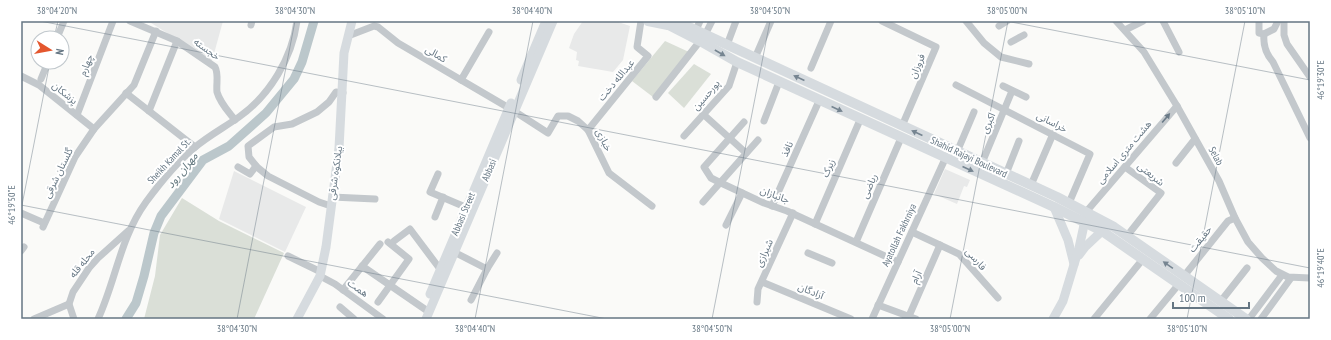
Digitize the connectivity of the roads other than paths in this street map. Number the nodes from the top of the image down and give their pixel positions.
1 (113, 21) edge
2 (130, 21) edge
3 (298, 21) edge
4 (352, 21) edge
5 (546, 21) edge
6 (553, 21) edge
7 (641, 21) edge
8 (648, 21) edge
9 (712, 21) edge
10 (736, 21) edge
11 (771, 21) edge
12 (831, 21) edge
13 (882, 21) edge
14 (966, 21) edge
15 (1007, 21) edge
16 (1116, 21) edge
17 (1143, 21) edge
18 (1163, 21) edge
19 (1259, 21) edge
20 (1278, 21) edge
21 (1284, 21) edge
22 (669, 22) edge
23 (999, 26) dead end
24 (1125, 30) junction
25 (156, 31) junction
26 (489, 32) dead end
27 (700, 32) edge
28 (1024, 34) dead end
29 (1264, 34) junction
30 (348, 36) junction
31 (177, 41) junction
32 (1011, 42) dead end
33 (727, 45) junction
34 (1179, 52) dead end
35 (755, 58) junction
36 (737, 62) junction
37 (1029, 64) dead end
38 (811, 68) dead end
39 (45, 70) edge
40 (21, 76) edge
41 (1310, 77) edge
42 (41, 79) dead end
43 (461, 80) junction
44 (779, 82) junction
45 (956, 85) dead end
46 (1003, 86) dead end
47 (1012, 91) junction
48 (126, 93) junction
49 (343, 93) junction
50 (656, 97) dead end
51 (1026, 97) dead end
52 (820, 101) junction
53 (1177, 106) junction
54 (512, 109) junction
55 (1004, 109) junction
56 (149, 111) junction
57 (974, 112) dead end
58 (703, 114) junction
59 (77, 115) junction
60 (235, 120) junction
61 (860, 120) junction
62 (764, 121) dead end
63 (744, 122) dead end
64 (902, 126) junction
65 (94, 129) junction
66 (588, 130) junction
67 (1053, 134) junction
68 (684, 136) dead end
69 (730, 138) junction
70 (901, 138) junction
71 (1195, 138) junction
72 (1310, 138) edge
73 (758, 140) dead end
74 (1019, 141) dead end
75 (195, 147) junction
76 (957, 152) junction
77 (746, 153) junction
78 (946, 159) junction
79 (982, 163) junction
80 (1176, 163) dead end
81 (256, 166) junction
82 (238, 167) dead end
83 (1125, 167) junction
84 (438, 174) dead end
85 (1006, 174) junction
86 (721, 183) junction
87 (1031, 185) junction
88 (742, 193) junction
89 (443, 197) junction
90 (375, 199) dead end
91 (331, 202) junction
92 (703, 202) dead end
93 (1069, 203) junction
94 (652, 206) dead end
95 (772, 206) junction
96 (469, 208) junction
97 (1054, 208) junction
98 (1086, 212) junction
99 (21, 213) edge
100 (793, 213) junction
101 (435, 217) dead end
102 (1235, 218) junction
103 (1083, 222) junction
104 (815, 224) junction
105 (726, 225) dead end
106 (130, 229) junction
107 (1102, 231) junction
108 (912, 232) junction
109 (1127, 236) junction
110 (856, 242) junction
111 (380, 244) dead end
112 (940, 245) junction
113 (454, 252) junction
114 (497, 253) dead end
115 (808, 253) dead end
116 (288, 256) dead end
117 (1143, 260) junction
118 (832, 262) dead end
119 (898, 262) junction
120 (362, 266) junction
121 (1074, 266) junction
122 (1247, 268) dead end
123 (487, 269) junction
124 (442, 271) junction
125 (320, 274) junction
126 (1282, 275) junction
127 (1292, 278) junction
128 (1310, 278) edge
129 (1181, 280) junction
130 (762, 282) junction
131 (390, 286) junction
132 (343, 290) junction
133 (998, 298) dead end
134 (471, 300) dead end
135 (1221, 301) junction
136 (378, 302) dead end
137 (757, 302) dead end
138 (69, 304) junction
139 (878, 305) junction
140 (340, 307) dead end
141 (426, 313) edge
142 (910, 318) edge
143 (1054, 318) edge
144 (34, 319) edge
145 (74, 319) edge
146 (98, 319) edge
147 (297, 319) edge
148 (354, 319) edge
149 (383, 319) edge
150 (419, 319) edge
151 (852, 319) edge
152 (872, 319) edge
153 (1094, 319) edge
154 (1150, 319) edge
155 (1229, 319) edge
156 (1246, 319) edge
157 (1249, 319) edge
158 (1261, 319) edge

1 - 59 street, چهارم
2 - 25 street, خجسته
3 - 60 street, Sheikh Kamal St.
4 - 30 main road, بیلانکوه شرقی
5 - 54 main road, Abbasi Street
6 - 54 main road
7 - 66 street, عبدالله دخت
8 - 22 highway, Shahid Rajayi Boulevard
9 - 27 street
10 - 33 street
11 - 35 street
12 - 38 street
13 - 64 street, فروزان
14 - 37 street
15 - 23 street
16 - 24 street, Selab
17 - 24 street
18 - 34 street
19 - 29 street
20 - 29 street
21 - 41 street
22 - 27 highway, Shahid Rajayi Boulevard
24 - 53 street, Selab
25 - 31 street, خجسته
25 - 48 street, گلستان شرقی
26 - 43 street
27 - 33 highway, Shahid Rajayi Boulevard
27 -> 36 highway, Shahid Rajayi Boulevard
27 - 50 street
28 - 32 street
29 - 72 street
30 - 43 street, کمالی
30 - 49 main road, بیلانکوه شرقی
31 - 56 street
31 - 60 street, خجسته
33 - 35 highway, Shahid Rajayi Boulevard
64 -> 35 highway, Shahid Rajayi Boulevard
36 - 44 highway, Shahid Rajayi Boulevard
36 - 58 street, پورحسین
39 - 42 street
40 - 59 street, پزشکان
43 - 54 street, کمالی
44 - 52 highway, Shahid Rajayi Boulevard
44 - 62 street
45 - 55 street, خراسانی
46 - 47 street
47 - 51 street
47 - 55 street, اکبری
48 - 56 street
48 - 65 street, گلستان شرقی
49 - 81 street
49 - 91 main road, بیلانکوه شرقی
52 -> 61 highway, Shahid Rajayi Boulevard
52 - 95 street, نافذ
53 - 71 street, Selab
83 -> 53 street, هشت متری اسلامی
54 - 66 street, خبازی
54 - 96 main road, Abbasi Street
55 - 67 street, خراسانی
55 - 79 street, اکبری
56 - 75 street
57 - 76 street
58 - 68 street, پورحسین
58 - 69 street
59 - 65 street, پزشکان
60 - 75 street, Sheikh Kamal St.
61 - 70 highway, Shahid Rajayi Boulevard
61 - 104 street, زیرک
63 - 69 street, جانبازان
76 -> 64 highway, Shahid Rajayi Boulevard
65 - 99 street, گلستان شرقی
66 - 94 street, خبازی
67 - 87 street
67 - 93 street, خراسانی
69 - 77 street
69 - 86 street, جانبازان
70 - 78 highway, Shahid Rajayi Boulevard
70 - 110 street, ریاضی
71 - 80 street
71 - 102 street, Selab
73 - 77 street
74 - 85 street
75 - 106 street, Sheikh Kamal St.
76 - 79 highway, Shahid Rajayi Boulevard
77 - 86 street
78 -> 97 highway, Shahid Rajayi Boulevard
78 - 108 street, Ayatollah Fakhrniya
79 - 85 highway, Shahid Rajayi Boulevard
81 - 82 street
81 - 91 street
83 - 98 street, هشت متری اسلامی
83 - 109 street, شریعتی
84 - 89 street
85 - 87 highway, Shahid Rajayi Boulevard
86 - 88 street, جانبازان
86 - 92 street
87 - 93 highway, Shahid Rajayi Boulevard
88 - 95 street, جانبازان
88 - 105 street
89 - 96 street
89 - 101 street
90 - 91 street
91 - 125 main road, بیلانکوه شرقی
93 - 98 highway, Shahid Rajayi Boulevard
95 - 100 street, جانبازان
96 - 113 main road
96 - 124 main road, Abbasi Street
97 - 103 highway, Shahid Rajayi Boulevard
97 - 121 main road
98 - 103 main road
98 - 109 highway, Shahid Rajayi Boulevard
100 - 104 street, جانبازان
100 - 130 street, شیرازی
102 - 126 street, Selab
102 - 129 street, حقیقت
103 - 107 highway, Shahid Rajayi Boulevard
103 - 121 main road
104 - 110 street, جانبازان
106 - 138 street, محله قله
106 - 146 street, Sheikh Kamal St.
107 - 117 highway, Shahid Rajayi Boulevard
107 - 121 main road
108 - 112 street, فارسی
108 - 119 street, Ayatollah Fakhrniya
129 -> 109 highway, Shahid Rajayi Boulevard
110 - 119 street, جانبازان
111 - 120 street
112 - 133 street, فارسی
112 - 142 street, آرام
113 - 123 street
113 - 124 main road
114 - 123 street
115 - 118 street
116 - 125 street, همت
117 - 129 highway, Shahid Rajayi Boulevard
117 - 153 street
119 - 139 street, Ayatollah Fakhrniya
120 - 131 street
120 - 132 street
121 - 143 main road
122 - 135 street
123 - 134 street
124 - 131 street
124 - 141 main road, Abbasi Street
125 - 132 street, همت
125 - 147 main road, بیلانکوه شرقی
126 - 127 street, Selab
126 - 157 street
127 - 128 street, Selab
127 - 158 street
129 - 135 highway, Shahid Rajayi Boulevard
129 - 154 street, حقیقت
129 - 155 highway, Shahid Rajayi Boulevard
130 - 137 street, شیرازی
130 - 151 street, آزادگان
131 - 136 street
131 - 141 street
132 - 149 street, همت
135 - 156 highway, Shahid Rajayi Boulevard
138 - 144 street
138 - 145 street
139 - 142 street
139 - 152 street, Ayatollah Fakhrniya
140 - 148 street
141 - 150 main road, Abbasi Street

